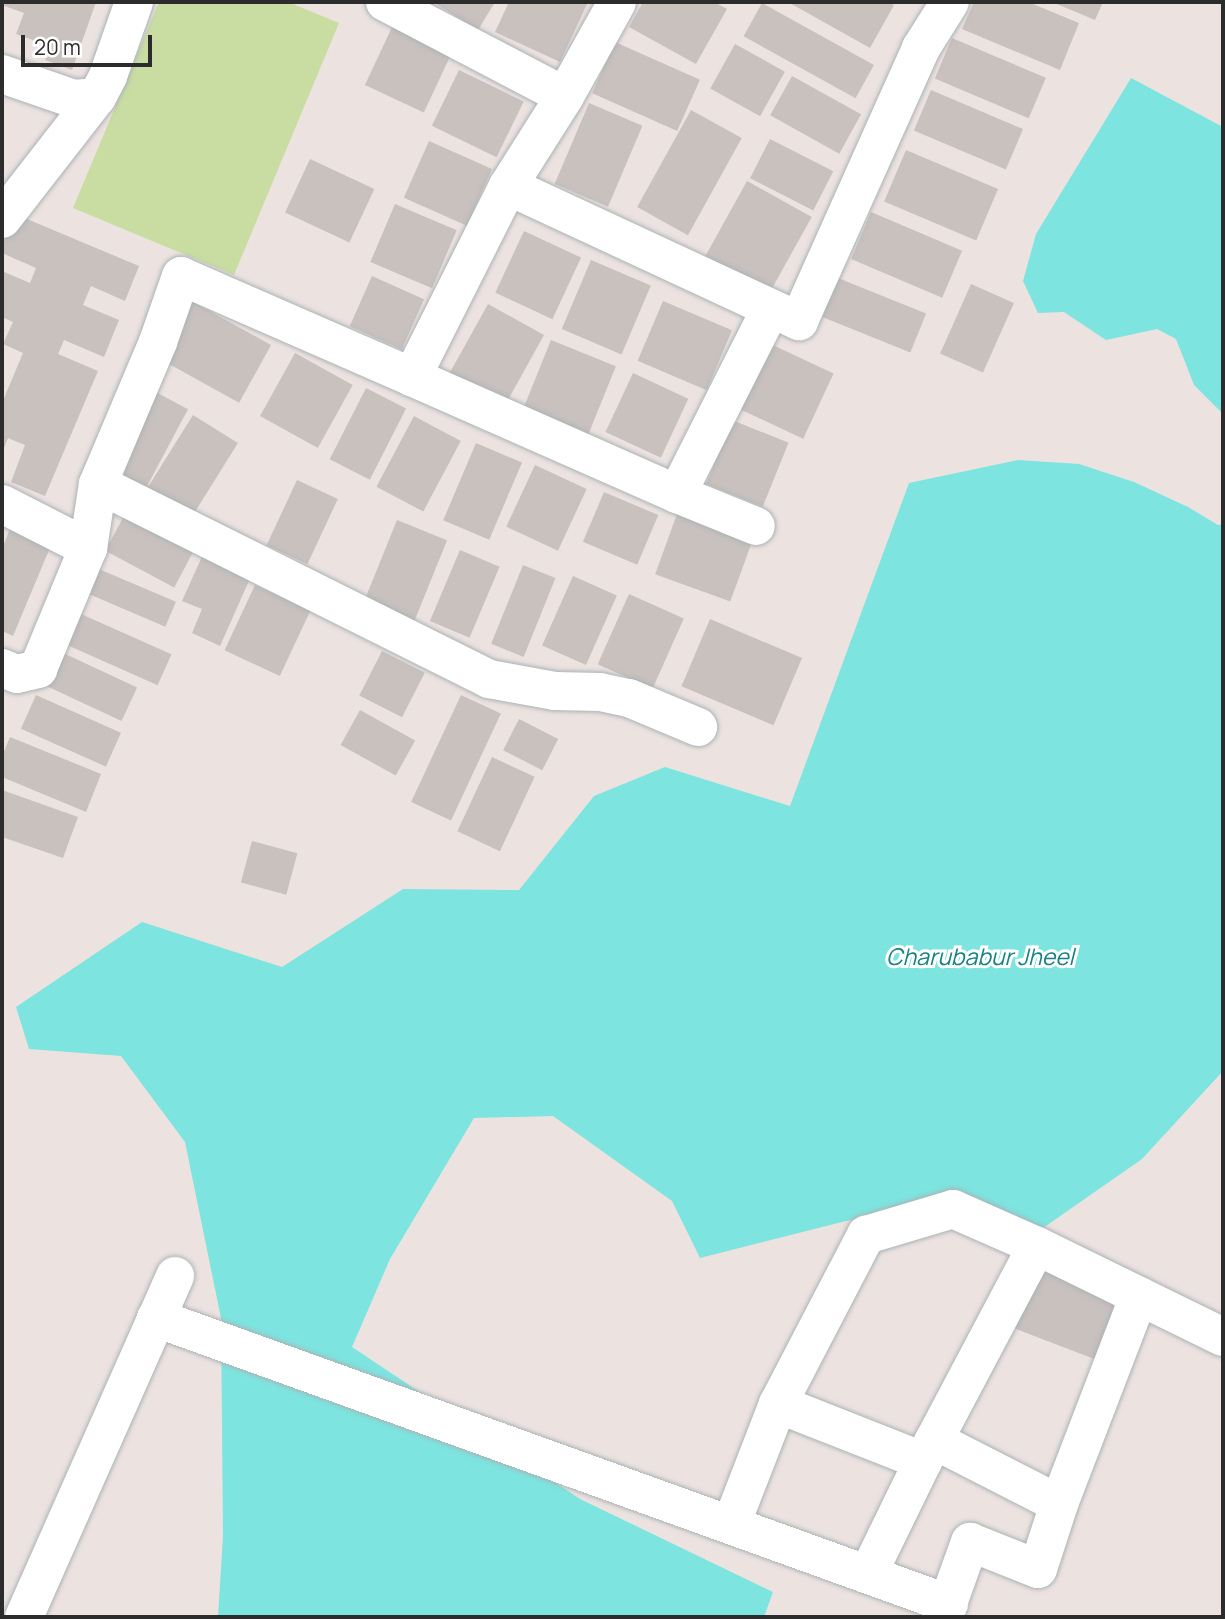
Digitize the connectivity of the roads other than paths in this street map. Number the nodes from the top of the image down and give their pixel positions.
1 (134, 2) edge
2 (386, 2) edge
3 (617, 2) edge
4 (950, 2) edge
5 (2, 74) edge
6 (565, 96) junction
7 (97, 97) junction
8 (508, 187) junction
9 (2, 219) edge
10 (771, 308) junction
11 (412, 377) junction
12 (98, 484) junction
13 (677, 494) junction
14 (2, 504) edge
15 (756, 526) dead end
16 (88, 548) junction
17 (2, 668) edge
18 (698, 727) dead end
19 (1037, 1246) junction
20 (175, 1276) dead end
21 (1139, 1296) junction
22 (156, 1318) junction
23 (1223, 1337) edge
24 (778, 1404) junction
25 (929, 1450) junction
26 (1059, 1504) junction
27 (731, 1525) junction
28 (868, 1574) junction
29 (946, 1610) edge
30 (24, 1617) edge

1 - 7 street
2 - 6 street
3 - 6 street
4 - 10 street
5 - 7 street
6 - 8 street
7 - 9 street
8 - 10 street
8 - 11 street
10 - 13 street
11 - 12 street
11 - 13 street
12 - 16 street
12 - 18 street
13 - 15 street
14 - 16 street
16 - 17 street
19 - 21 street
19 - 24 street
19 - 25 street
20 - 22 street
21 - 23 street
21 - 26 street
22 - 27 street
22 - 30 street
24 - 25 street
24 - 27 street
25 - 26 street
25 - 28 street
26 - 29 street
27 - 28 street
28 - 29 street

